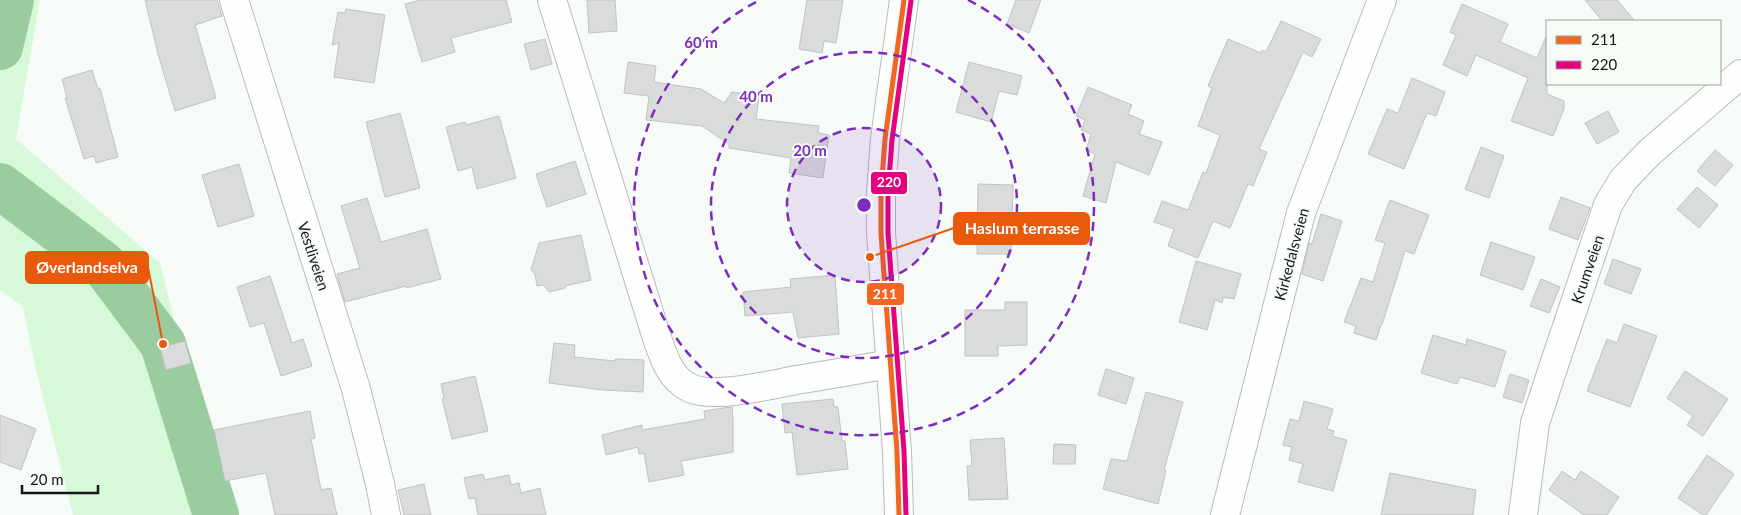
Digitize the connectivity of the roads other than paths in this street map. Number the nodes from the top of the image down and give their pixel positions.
1 (234, 0) edge
2 (552, 0) edge
3 (568, 0) edge
4 (904, 0) edge
5 (1382, 0) edge
6 (562, 35) junction
7 (1741, 74) edge
8 (891, 364) junction
9 (386, 515) edge
10 (899, 515) edge
11 (1225, 515) edge
12 (1523, 515) edge

1 - 9 street, Vestliveien
2 - 6 street
3 - 6 street
4 - 8 street
5 - 11 street, Kirkedalsveien
6 - 8 street
7 - 12 street, Krumveien
8 - 10 street

